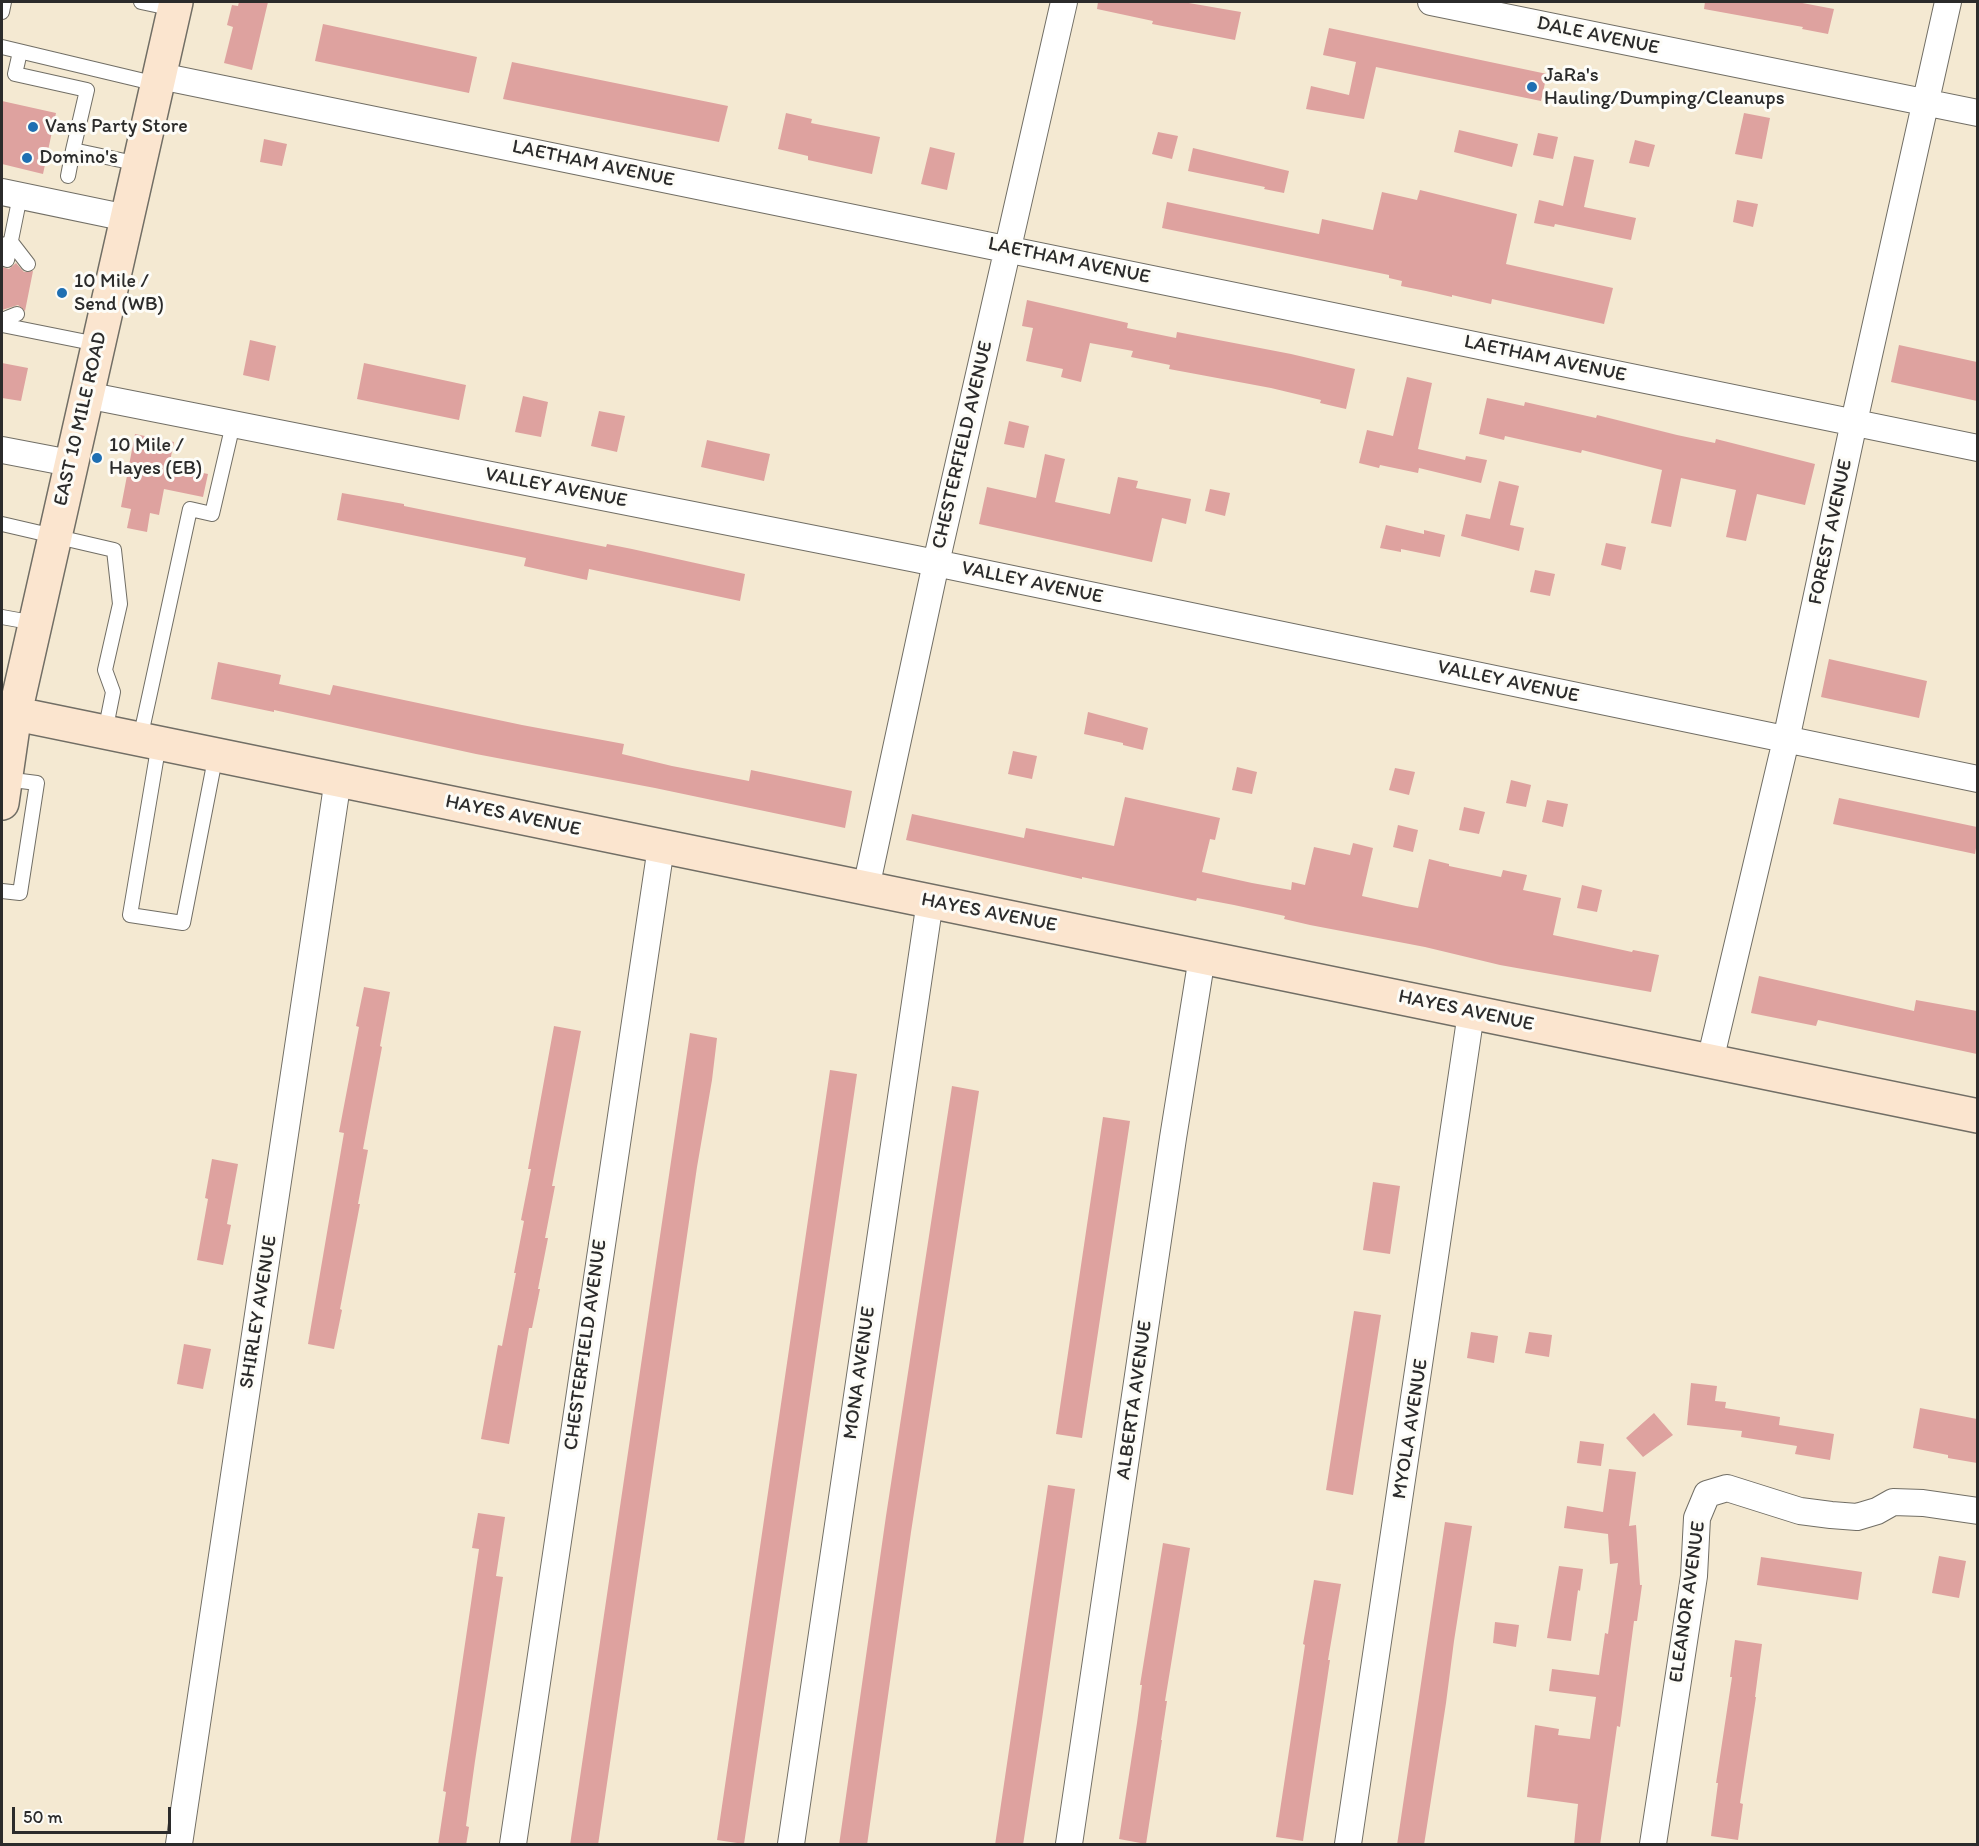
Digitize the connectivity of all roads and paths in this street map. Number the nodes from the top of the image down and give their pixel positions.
1 (4, 2) edge
2 (141, 2) edge
3 (1064, 2) edge
4 (1431, 2) edge
5 (1948, 2) edge
6 (175, 5) edge
7 (2, 12) edge
8 (2, 47) edge
9 (20, 51) junction
10 (159, 80) junction
11 (1926, 102) junction
12 (1977, 113) edge
13 (73, 150) junction
14 (139, 164) junction
15 (68, 176) dead end
16 (11, 194) edge
17 (127, 218) junction
18 (6, 249) edge
19 (1007, 249) junction
20 (27, 264) dead end
21 (17, 314) dead end
22 (2, 320) edge
23 (2, 325) edge
24 (98, 344) junction
25 (86, 395) junction
26 (1854, 422) junction
27 (233, 424) junction
28 (1977, 448) edge
29 (2, 450) edge
30 (70, 464) junction
31 (2, 524) edge
32 (54, 535) junction
33 (936, 563) junction
34 (2, 617) edge
35 (35, 623) junction
36 (8, 712) edge
37 (105, 732) junction
38 (1786, 740) junction
39 (149, 741) junction
40 (216, 754) junction
41 (1977, 778) edge
42 (338, 779) junction
43 (3, 791) edge
44 (661, 847) junction
45 (866, 888) junction
46 (2, 891) edge
47 (930, 901) junction
48 (1202, 957) junction
49 (1471, 1012) junction
50 (1710, 1061) junction
51 (1977, 1116) edge
52 (1977, 1511) edge
53 (179, 1845) edge
54 (513, 1845) edge
55 (791, 1845) edge
56 (1069, 1845) edge
57 (1348, 1845) edge
58 (1653, 1845) edge

1 - 7 lane
2 - 6 lane
3 - 19 street, CHESTERFIELD AVENUE
4 - 11 street, DALE AVENUE
5 - 11 street, FOREST AVENUE
6 - 10 street, EAST 10 MILE ROAD
8 - 9 lane
9 - 10 lane
9 - 13 lane
10 - 14 street, EAST 10 MILE ROAD
10 - 19 street, LAETHAM AVENUE
11 - 12 street, DALE AVENUE
11 - 26 street, FOREST AVENUE
13 - 14 lane
13 - 15 lane
14 - 17 street, EAST 10 MILE ROAD
16 - 17 street
16 - 18 lane
17 - 24 street, EAST 10 MILE ROAD
18 - 20 lane
19 - 26 street, LAETHAM AVENUE
19 - 33 street, CHESTERFIELD AVENUE
21 - 22 lane
23 - 24 lane
24 - 25 street, EAST 10 MILE ROAD
25 - 27 street, VALLEY AVENUE
25 - 30 street, EAST 10 MILE ROAD
26 - 28 street, LAETHAM AVENUE
26 - 38 street, FOREST AVENUE
27 - 33 street, VALLEY AVENUE
27 - 39 lane
29 - 30 street
30 - 32 street, EAST 10 MILE ROAD
31 - 32 lane
32 - 35 street, EAST 10 MILE ROAD
32 - 37 lane
33 - 38 street, VALLEY AVENUE
33 - 45 street, CHESTERFIELD AVENUE
34 - 35 lane
35 - 36 street, EAST 10 MILE ROAD
36 - 37 street, HAYES AVENUE
36 - 43 street, EAST 10 MILE ROAD
37 - 39 street, HAYES AVENUE
38 - 41 street, VALLEY AVENUE
38 - 50 street, FOREST AVENUE
39 - 40 street, HAYES AVENUE
39 - 40 lane
40 - 42 street, HAYES AVENUE
42 - 44 street, HAYES AVENUE
42 - 53 street, SHIRLEY AVENUE
43 - 46 lane
44 - 45 street, HAYES AVENUE
44 - 54 street, CHESTERFIELD AVENUE
45 - 47 street, HAYES AVENUE
47 - 48 street, HAYES AVENUE
47 - 55 street, MONA AVENUE
48 - 49 street, HAYES AVENUE
48 - 56 street, ALBERTA AVENUE
49 - 50 street, HAYES AVENUE
49 - 57 street, MYOLA AVENUE
50 - 51 street, HAYES AVENUE
52 - 58 street, ELEANOR AVENUE

